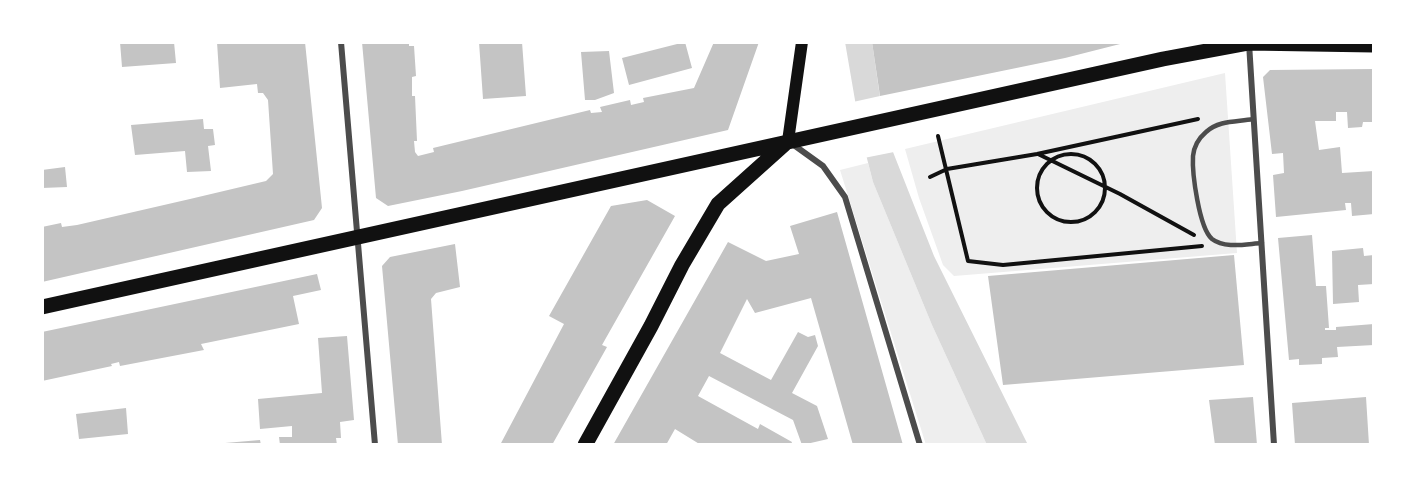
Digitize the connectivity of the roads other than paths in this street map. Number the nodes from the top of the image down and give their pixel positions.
1 (340, 42) edge
2 (802, 42) edge
3 (1249, 42) edge
4 (1374, 45) edge
5 (1253, 119) junction
6 (788, 141) junction
7 (356, 238) junction
8 (1262, 243) junction
9 (42, 307) edge
10 (375, 445) edge
11 (585, 445) edge
12 (920, 445) edge
13 (1274, 445) edge

1 - 7 street
2 - 6 main road
3 - 4 main road
3 - 5 street
3 - 6 main road
5 - 8 street
5 - 8 lane
6 - 7 main road
6 - 11 main road
6 - 12 street
7 - 9 main road
7 - 10 street
8 - 13 street

